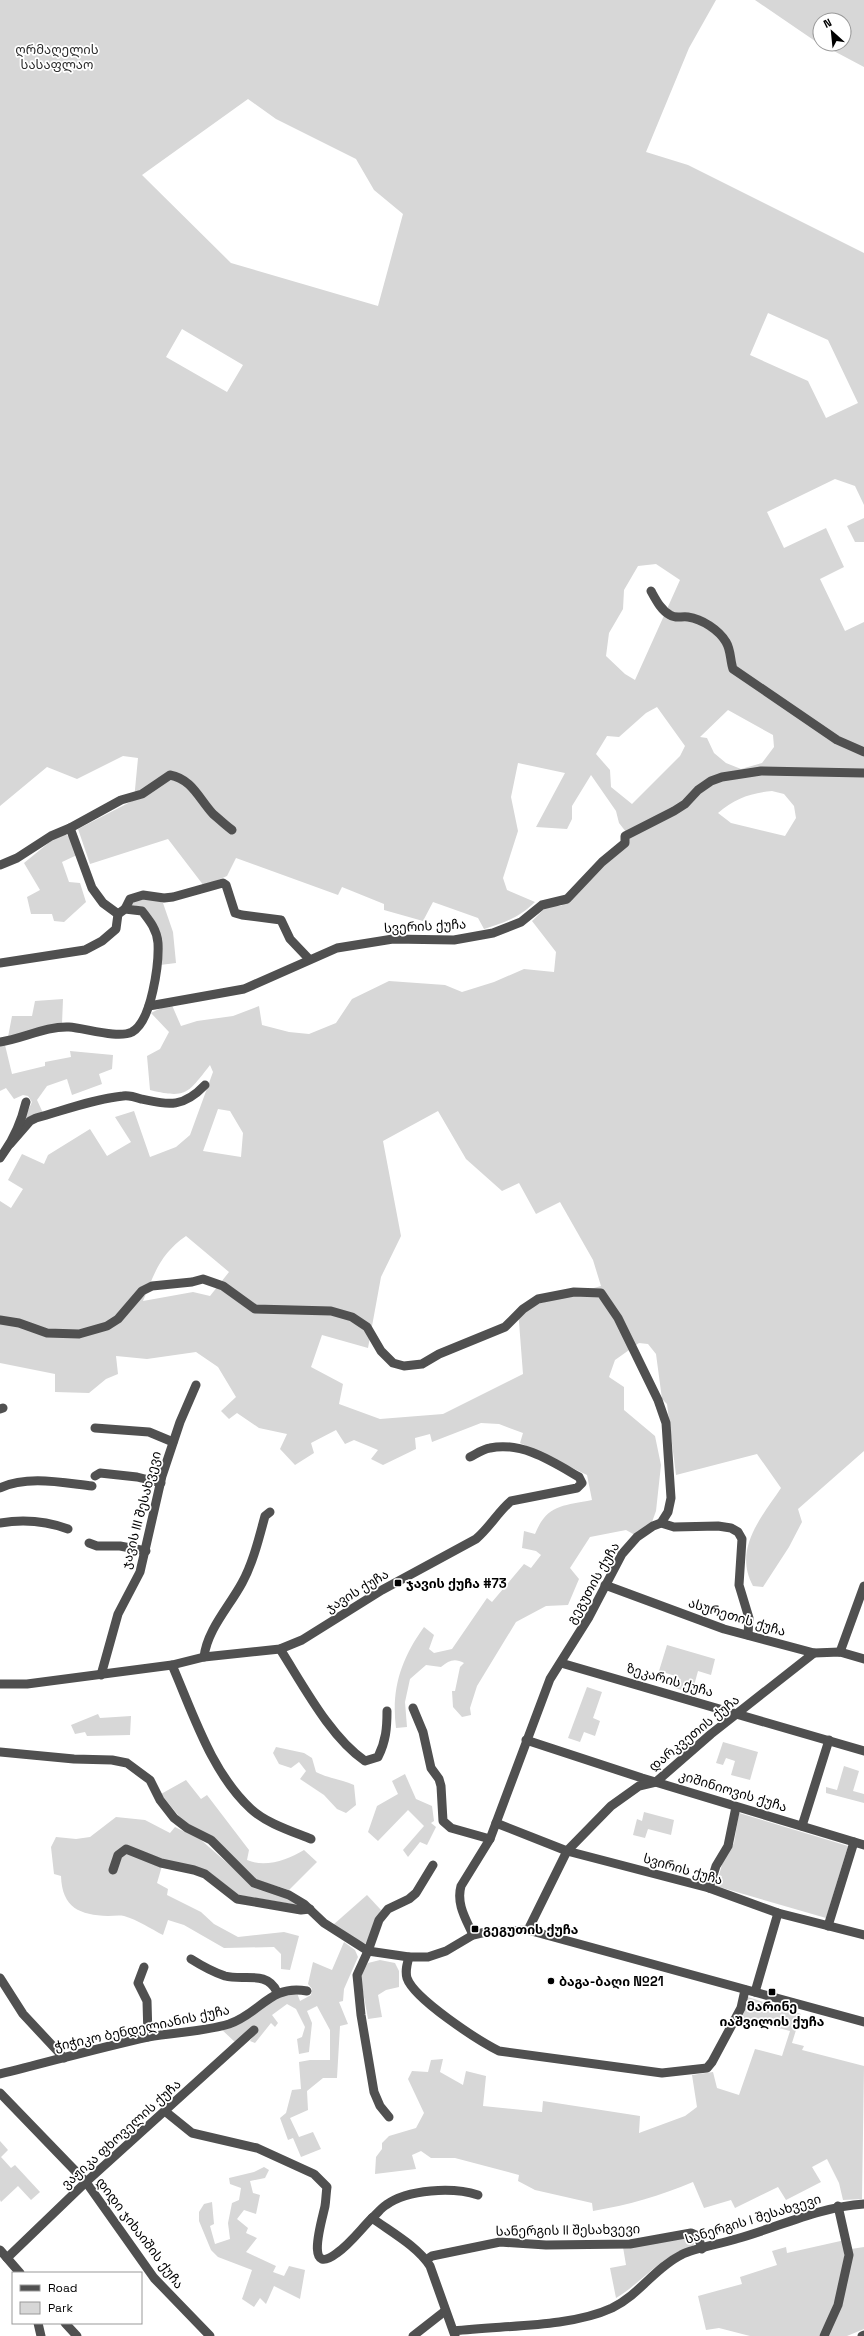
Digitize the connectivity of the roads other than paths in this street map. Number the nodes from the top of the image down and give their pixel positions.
1 (651, 591) dead end
2 (864, 752) edge
3 (864, 773) edge
4 (70, 828) junction
5 (232, 830) dead end
6 (0, 865) edge
7 (121, 911) junction
8 (309, 959) junction
9 (0, 963) edge
10 (149, 1006) junction
11 (0, 1042) edge
12 (205, 1085) dead end
13 (26, 1102) dead end
14 (10, 1144) junction
15 (0, 1158) edge
16 (0, 1320) edge
17 (196, 1385) dead end
18 (95, 1428) dead end
19 (173, 1442) junction
20 (470, 1456) dead end
21 (96, 1476) dead end
22 (161, 1483) junction
23 (92, 1486) dead end
24 (0, 1488) edge
25 (270, 1512) dead end
26 (0, 1523) edge
27 (662, 1523) junction
28 (68, 1529) dead end
29 (89, 1543) dead end
30 (146, 1551) junction
31 (605, 1585) junction
32 (864, 1586) edge
33 (748, 1635) junction
34 (280, 1649) junction
35 (840, 1652) junction
36 (814, 1653) junction
37 (204, 1657) junction
38 (864, 1659) edge
39 (561, 1663) junction
40 (172, 1665) junction
41 (101, 1674) junction
42 (0, 1684) edge
43 (414, 1708) dead end
44 (387, 1711) dead end
45 (738, 1713) junction
46 (526, 1740) junction
47 (829, 1740) junction
48 (864, 1751) edge
49 (0, 1752) edge
50 (656, 1782) junction
51 (736, 1806) junction
52 (496, 1823) junction
53 (802, 1826) junction
54 (310, 1839) dead end
55 (490, 1839) junction
56 (854, 1842) junction
57 (864, 1844) edge
58 (567, 1851) junction
59 (433, 1866) dead end
60 (113, 1870) dead end
61 (709, 1888) junction
62 (310, 1909) junction
63 (778, 1913) junction
64 (828, 1926) junction
65 (528, 1930) junction
66 (473, 1935) junction
67 (864, 1936) edge
68 (368, 1951) junction
69 (409, 1957) junction
70 (191, 1959) dead end
71 (144, 1967) dead end
72 (0, 1978) edge
73 (307, 1991) dead end
74 (750, 1991) junction
75 (277, 1992) junction
76 (864, 2022) edge
77 (254, 2030) dead end
78 (148, 2037) junction
79 (64, 2058) junction
80 (0, 2074) edge
81 (0, 2093) edge
82 (166, 2112) junction
83 (389, 2117) dead end
84 (86, 2182) junction
85 (478, 2195) dead end
86 (864, 2204) edge
87 (838, 2206) junction
88 (372, 2218) junction
89 (702, 2249) junction
90 (0, 2250) edge
91 (7, 2258) junction
92 (426, 2260) junction
93 (19, 2272) edge
94 (445, 2311) junction
95 (38, 2324) edge
96 (66, 2324) edge
97 (454, 2333) edge
98 (41, 2336) edge
99 (77, 2336) edge
100 (210, 2336) edge
101 (413, 2336) edge
102 (824, 2336) edge

1 - 2 street
3 - 8 street, სვერის ქუჩა
4 - 5 street
4 - 6 street
4 - 7 street
7 - 8 street
7 - 9 street
7 - 10 street
8 - 10 street, სვერის ქუჩა
10 - 11 street
12 - 14 street
13 - 14 street
14 - 15 street
16 - 27 street
17 - 19 street, ჯავის III შესახვევი
18 - 19 street, ჯავის III შესახვევი
19 - 22 street, ჯავის III შესახვევი
20 - 34 street, ჯავის ქუჩა
21 - 22 street
22 - 30 street, ჯავის III შესახვევი
23 - 24 street
25 - 37 street
26 - 28 street
27 - 31 street, გეგუთის ქუჩა
27 - 33 street
29 - 30 street
30 - 41 street, ჯავის III შესახვევი
31 - 33 street, ასურეთის ქუჩა
31 - 39 street, გეგუთის ქუჩა
32 - 35 street
33 - 36 street, ასურეთის ქუჩა
34 - 37 street, ჯავის ქუჩა
34 - 44 street
35 - 36 street, ასურეთის ქუჩა
35 - 38 street, ასურეთის ქუჩა
36 - 45 street, დარკვეთის ქუჩა
37 - 40 street, ჯავის ქუჩა
39 - 45 street, ზეკარის ქუჩა
39 - 46 street, გეგუთის ქუჩა
40 - 41 street, ჯავის ქუჩა
40 - 54 street
41 - 42 street, ჯავის ქუჩა
43 - 55 street
45 - 47 street, ზეკარის ქუჩა
45 - 50 street, დარკვეთის ქუჩა
46 - 50 street, კიშინიოვის ქუჩა
46 - 52 street, გეგუთის ქუჩა
47 - 48 street, ზეკარის ქუჩა
47 - 53 street
49 - 62 street
50 - 51 street, კიშინიოვის ქუჩა
50 - 58 street, დარკვეთის ქუჩა
51 - 53 street, კიშინიოვის ქუჩა
51 - 61 street
52 - 55 street, გეგუთის ქუჩა
52 - 58 street, სვირის ქუჩა
53 - 56 street, კიშინიოვის ქუჩა
55 - 66 street, გეგუთის ქუჩა
56 - 57 street, კიშინიოვის ქუჩა
56 - 64 street
58 - 61 street, სვირის ქუჩა
58 - 65 street, დარკვეთის ქუჩა
59 - 68 street
60 - 62 street
61 - 63 street, სვირის ქუჩა
62 - 68 street
63 - 64 street, სვირის ქუჩა
63 - 74 street
64 - 67 street, სვირის ქუჩა
65 - 66 street
65 - 74 street
66 - 69 street
68 - 69 street
68 - 83 street
69 - 74 street
70 - 75 street
71 - 78 street
72 - 79 street
73 - 75 street, ჭიჭიკო ბენდელიანის ქუჩა
74 - 76 street
75 - 78 street, ჭიჭიკო ბენდელიანის ქუჩა
77 - 82 street, ვაჟიკა ფხოველის ქუჩა
78 - 79 street, ჭიჭიკო ბენდელიანის ქუჩა
79 - 80 street, ჭიჭიკო ბენდელიანის ქუჩა
81 - 84 street, დიდი ჯიხაიშის ქუჩა
82 - 84 street, ვაჟიკა ფხოველის ქუჩა
82 - 88 street
84 - 91 street, ვაჟიკა ფხოველის ქუჩა
84 - 100 street, დიდი ჯიხაიშის ქუჩა
85 - 88 street
86 - 87 street, სანერგის I შესახვევი
87 - 89 street, სანერგის I შესახვევი
87 - 102 street
88 - 92 street
89 - 92 street, სანერგის II შესახვევი
89 - 97 street, სანერგის I შესახვევი
90 - 91 street
91 - 93 street
92 - 94 street
94 - 97 street
94 - 101 street
95 - 98 street
96 - 99 street

